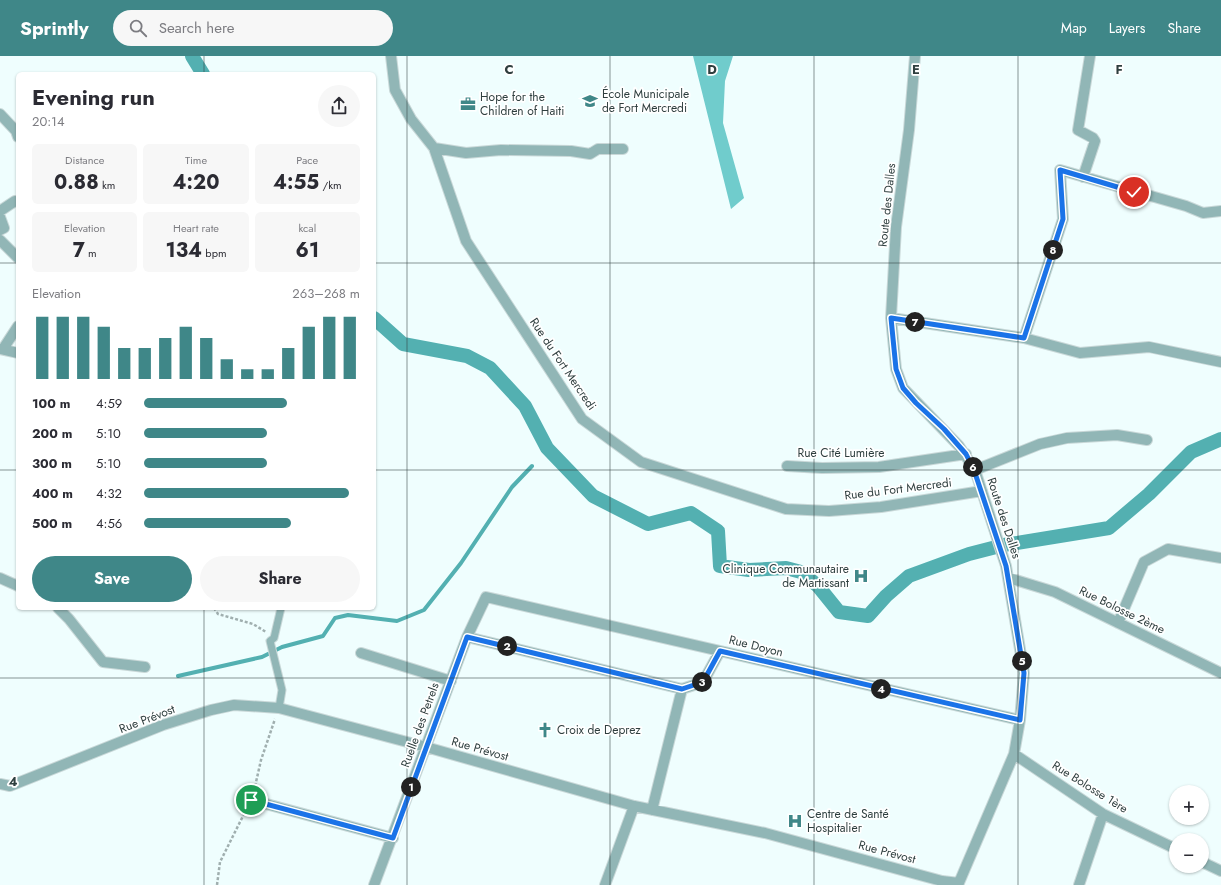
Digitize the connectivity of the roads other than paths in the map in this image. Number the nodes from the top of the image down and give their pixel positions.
1 (391, 56) edge
2 (915, 56) edge
3 (1090, 56) edge
4 (0, 114) edge
5 (16, 131) edge
6 (434, 148) junction
7 (623, 149) dead end
8 (1083, 177) junction
9 (16, 202) edge
10 (0, 211) edge
11 (1221, 211) edge
12 (0, 217) edge
13 (0, 230) edge
14 (0, 240) edge
15 (16, 256) edge
16 (891, 318) junction
17 (16, 329) edge
18 (1024, 338) junction
19 (2, 349) edge
20 (16, 352) edge
21 (1221, 362) edge
22 (1148, 440) dead end
23 (966, 454) junction
24 (787, 466) dead end
25 (974, 470) junction
26 (982, 490) junction
27 (1221, 558) edge
28 (0, 578) edge
29 (1009, 578) junction
30 (16, 585) edge
31 (486, 598) joint
32 (60, 610) edge
33 (280, 610) edge
34 (1118, 623) junction
35 (467, 637) junction
36 (720, 651) junction
37 (361, 653) dead end
38 (145, 667) dead end
39 (1221, 674) edge
40 (450, 681) junction
41 (682, 689) junction
42 (279, 708) junction
43 (1020, 720) junction
44 (426, 747) junction
45 (1014, 754) junction
46 (0, 784) edge
47 (251, 800) dead end
48 (634, 806) junction
49 (652, 810) junction
50 (1104, 814) junction
51 (393, 838) junction
52 (1169, 846) edge
53 (1209, 865) edge
54 (1221, 871) edge
55 (959, 884) edge
56 (374, 885) edge
57 (605, 885) edge
58 (1079, 885) edge

1 - 6 street, Rue du Fort Mercredi
2 - 16 street, Route des Dalles
3 - 8 street
4 - 5 street
6 - 7 street
6 - 26 street, Rue du Fort Mercredi
8 - 11 street
8 - 18 street
9 - 10 street
12 - 13 street
14 - 15 street
16 - 18 street
16 - 23 street, Route des Dalles
17 - 19 street
18 - 21 street
19 - 20 street
22 - 25 street
23 - 24 street, Rue Cité Lumière
23 - 25 street, Route des Dalles
25 - 26 street, Route des Dalles
26 - 29 street, Route des Dalles
27 - 34 street
28 - 30 street
29 - 34 street, Rue Bolosse 2ème
29 - 43 street, Route des Dalles
31 - 35 street, Ruelle des Petrels
31 - 36 street, Rue Doyon
32 - 38 street
33 - 42 lane
34 - 39 street, Rue Bolosse 2ème
35 - 40 street, Ruelle des Petrels
35 - 41 street
36 - 41 street
36 - 43 street, Rue Doyon
37 - 40 street
40 - 44 street, Ruelle des Petrels
41 - 49 street
42 - 44 street, Rue Prévost
42 - 46 street, Rue Prévost
43 - 45 street, Route des Dalles
44 - 48 street, Rue Prévost
44 - 51 street, Ruelle des Petrels
45 - 50 street, Rue Bolosse 1ère
45 - 55 street, Route des Dalles
47 - 51 street
48 - 49 street, Rue Prévost
48 - 57 street
49 - 55 street, Rue Prévost
50 - 52 street, Rue Bolosse 1ère
50 - 58 street
51 - 56 street, Ruelle des Petrels
53 - 54 street

